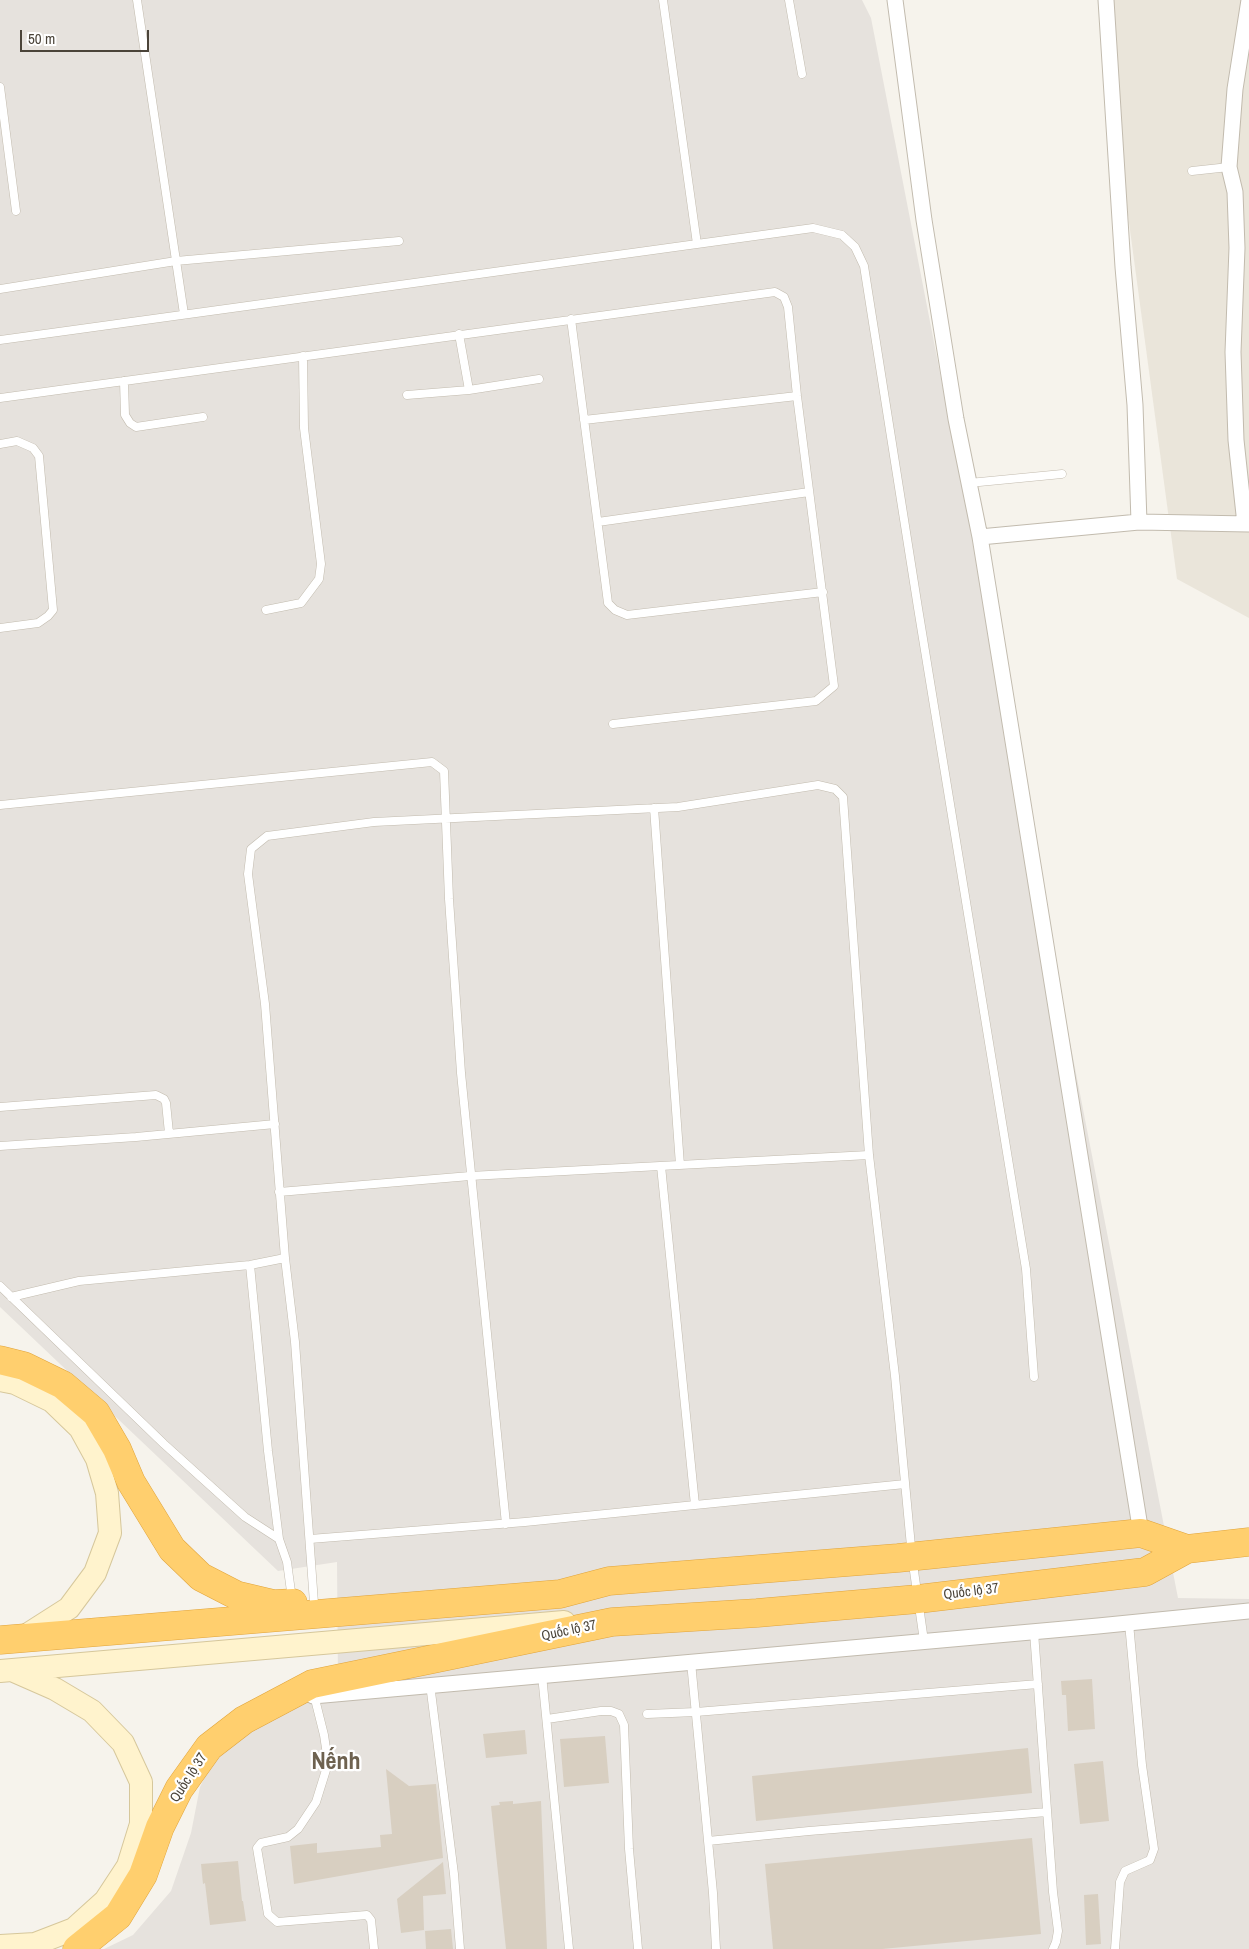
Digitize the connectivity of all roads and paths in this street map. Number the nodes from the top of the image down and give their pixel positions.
1 (136, 0) edge
2 (663, 0) edge
3 (790, 0) edge
4 (894, 0) edge
5 (1106, 0) edge
6 (1249, 0) edge
7 (802, 74) dead end
8 (0, 86) edge
9 (1229, 167) junction
10 (1192, 171) dead end
11 (16, 211) dead end
12 (399, 241) dead end
13 (697, 244) junction
14 (176, 261) junction
15 (0, 289) edge
16 (184, 314) junction
17 (571, 319) junction
18 (459, 334) junction
19 (0, 340) edge
20 (303, 356) junction
21 (539, 379) dead end
22 (124, 381) junction
23 (469, 390) junction
24 (407, 395) dead end
25 (797, 396) junction
26 (0, 398) edge
27 (203, 417) dead end
28 (584, 420) junction
29 (0, 444) edge
30 (1062, 474) dead end
31 (969, 483) junction
32 (810, 492) junction
33 (598, 522) junction
34 (1139, 522) junction
35 (1247, 524) edge
36 (980, 537) junction
37 (823, 592) junction
38 (266, 610) dead end
39 (0, 628) edge
40 (613, 724) dead end
41 (0, 805) edge
42 (654, 808) junction
43 (447, 818) junction
44 (0, 1107) edge
45 (274, 1124) junction
46 (169, 1133) junction
47 (0, 1146) edge
48 (870, 1155) junction
49 (680, 1165) junction
50 (661, 1166) junction
51 (470, 1176) junction
52 (280, 1192) junction
53 (285, 1258) junction
54 (250, 1265) junction
55 (0, 1286) edge
56 (11, 1296) junction
57 (0, 1360) edge
58 (1034, 1377) dead end
59 (0, 1380) edge
60 (905, 1484) junction
61 (695, 1505) junction
62 (506, 1524) junction
63 (1141, 1533) junction
64 (279, 1539) junction
65 (310, 1540) junction
66 (1249, 1542) edge
67 (1188, 1548) junction
68 (912, 1557) junction
69 (1145, 1572) junction
70 (609, 1581) junction
71 (918, 1598) junction
72 (303, 1603) junction
73 (1249, 1611) edge
74 (612, 1622) junction
75 (1129, 1623) junction
76 (1034, 1632) junction
77 (11, 1638) edge
78 (924, 1642) junction
79 (691, 1662) junction
80 (5, 1670) edge
81 (542, 1675) junction
82 (430, 1684) junction
83 (1038, 1684) junction
84 (314, 1695) junction
85 (279, 1702) junction
86 (696, 1712) junction
87 (647, 1714) dead end
88 (547, 1719) junction
89 (1047, 1812) junction
90 (708, 1841) junction
91 (0, 1946) edge
92 (77, 1948) edge
93 (374, 1949) edge
94 (460, 1949) edge
95 (569, 1949) edge
96 (638, 1949) edge
97 (716, 1949) edge
98 (1053, 1949) edge
99 (1115, 1949) edge

1 - 14 lane
2 - 13 lane
3 - 7 lane
4 - 31 street
5 - 34 street
6 - 9 street
8 - 11 lane
9 - 10 lane
9 - 35 street
12 - 14 lane
13 - 16 lane
13 - 58 lane
14 - 15 lane
14 - 16 lane
16 - 19 lane
17 - 18 lane
17 - 25 lane
17 - 28 lane
18 - 20 lane
18 - 23 lane
20 - 22 lane
20 - 38 lane
21 - 23 lane
22 - 26 lane
22 - 27 lane
23 - 24 lane
25 - 28 lane
25 - 32 lane
28 - 33 lane
29 - 39 lane
30 - 31 lane
31 - 36 street
32 - 33 lane
32 - 37 lane
33 - 37 lane
34 - 35 street
34 - 36 street
36 - 63 street
37 - 40 lane
41 - 43 lane
42 - 43 lane
42 - 48 lane
42 - 49 lane
43 - 45 lane
43 - 51 lane
44 - 46 lane
45 - 46 lane
45 - 52 lane
46 - 47 lane
48 - 49 lane
48 - 60 lane
49 - 50 lane
50 - 51 lane
50 - 61 lane
51 - 52 lane
51 - 62 lane
52 - 53 lane
53 - 54 lane
53 - 65 lane
54 - 56 lane
54 - 64 lane
55 - 56 lane
56 - 64 lane
57 - 72 highway
59 - 77 main road
60 - 61 lane
60 - 68 lane
61 - 62 lane
62 - 65 lane
63 - 67 highway, Quốc lộ 37
63 - 68 highway, Quốc lộ 37
63 - 69 highway
64 - 72 lane
65 - 72 lane
66 - 67 highway, Quốc lộ 37
67 - 69 highway, Quốc lộ 37
68 - 70 highway, Quốc lộ 37
68 - 71 lane
69 - 71 highway, Quốc lộ 37
70 - 72 highway
70 - 77 highway, Quốc lộ 37
71 - 74 highway, Quốc lộ 37
71 - 78 lane
73 - 75 street
74 - 80 main road
74 - 85 highway, Quốc lộ 37
75 - 76 street
75 - 99 lane
76 - 78 street
76 - 83 lane
78 - 79 street
79 - 81 street
79 - 86 lane
80 - 91 main road
81 - 82 street
81 - 88 lane
82 - 84 street
82 - 94 lane
83 - 86 lane
83 - 89 lane
84 - 85 street
84 - 93 lane
85 - 92 highway, Quốc lộ 37
86 - 87 lane
86 - 90 lane
88 - 95 lane
88 - 96 lane
89 - 90 lane
89 - 98 lane
90 - 97 lane

